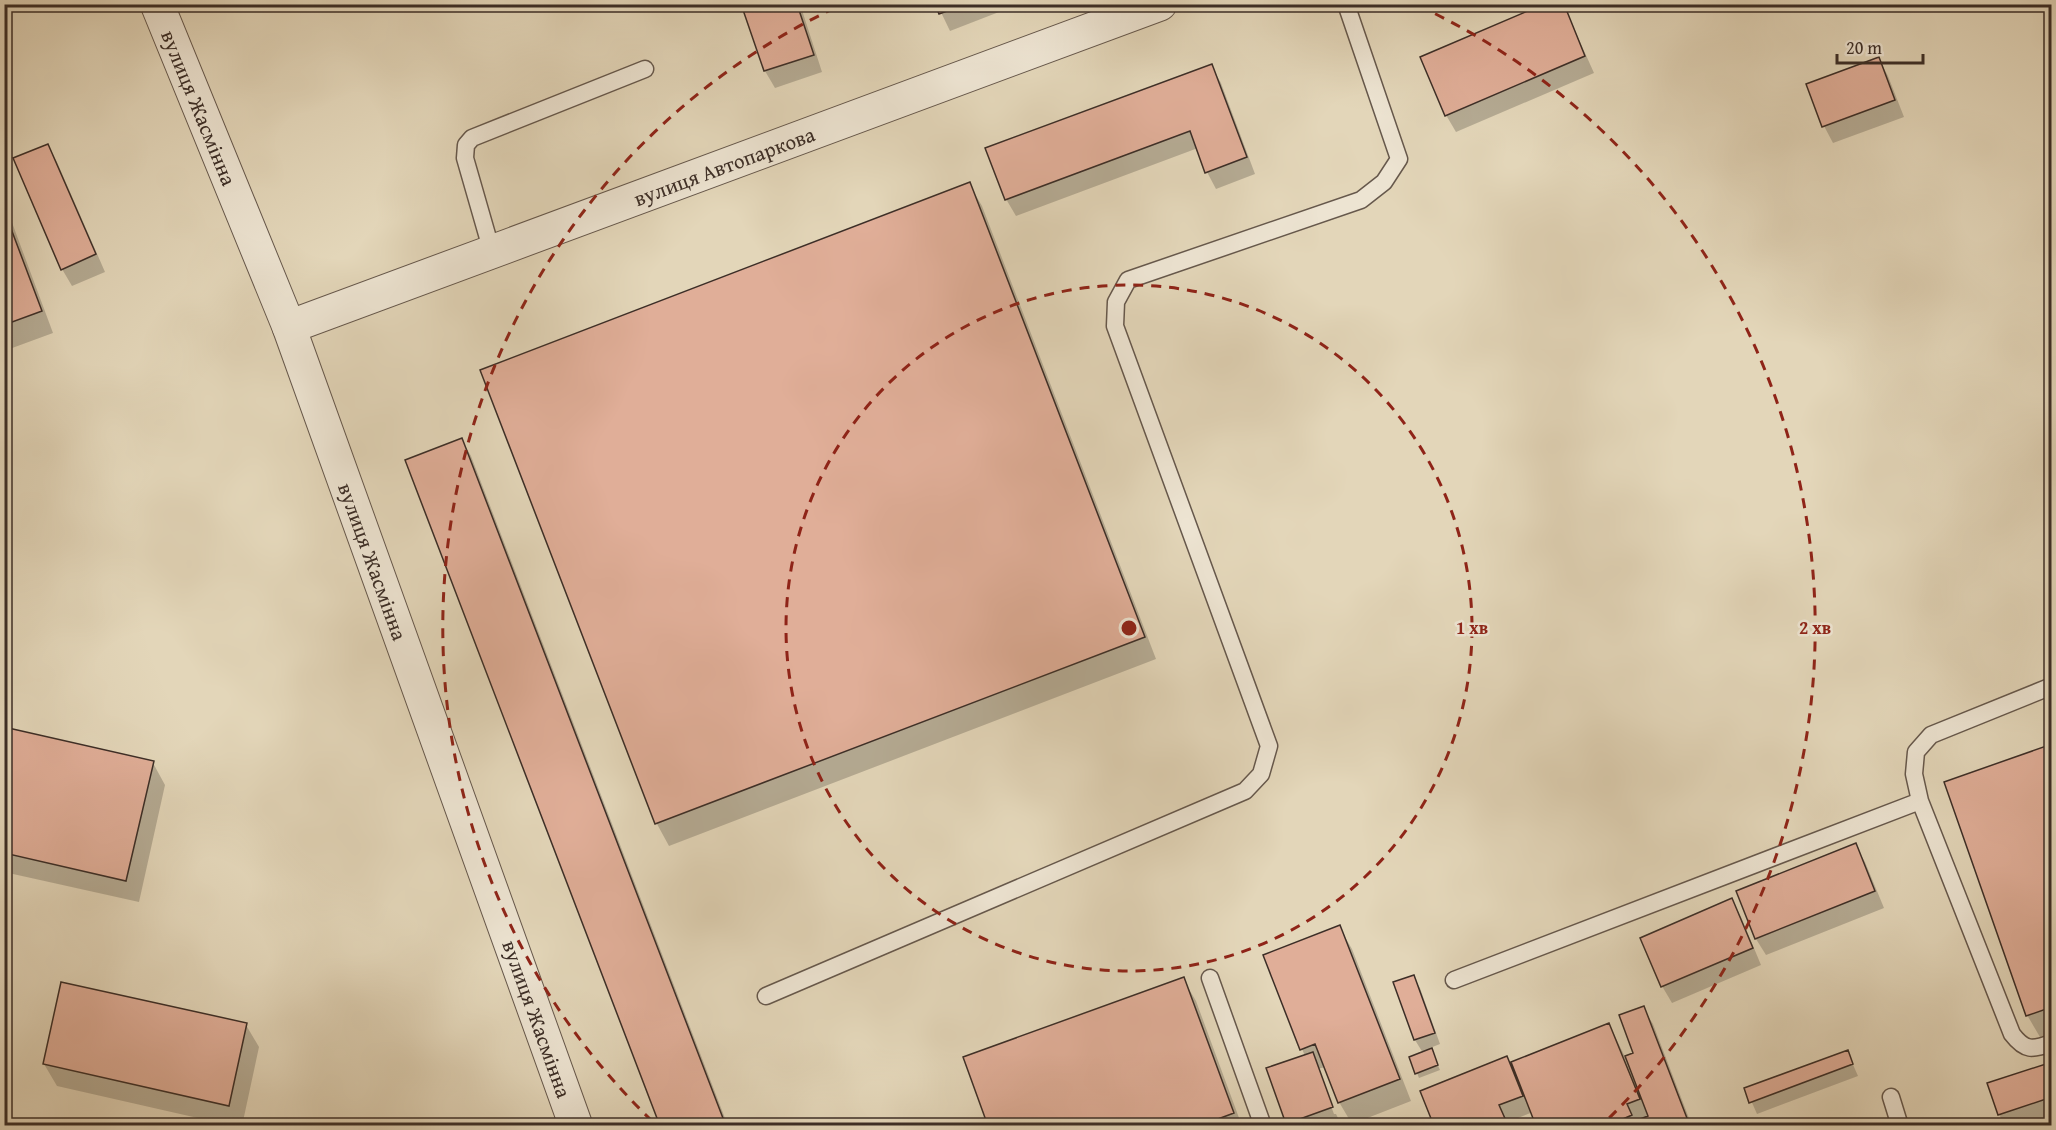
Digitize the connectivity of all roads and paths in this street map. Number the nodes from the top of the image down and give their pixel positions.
1 (158, 4) edge
2 (1160, 4) edge
3 (1346, 4) edge
4 (645, 69) dead end
5 (492, 252) junction
6 (289, 327) junction
7 (2052, 686) edge
8 (1920, 801) junction
9 (1210, 978) dead end
10 (1454, 980) dead end
11 (766, 996) dead end
12 (2052, 1043) edge
13 (1891, 1097) dead end
14 (576, 1125) edge
15 (1263, 1125) edge
16 (1900, 1125) edge

1 - 6 street, вулиця Жасмінна
2 - 5 street, вулиця Автопаркова
3 - 11 lane
4 - 5 lane
5 - 6 street, вулиця Автопаркова
6 - 14 street, вулиця Жасмінна
7 - 8 lane
8 - 10 lane
8 - 12 lane
9 - 15 lane
13 - 16 lane

